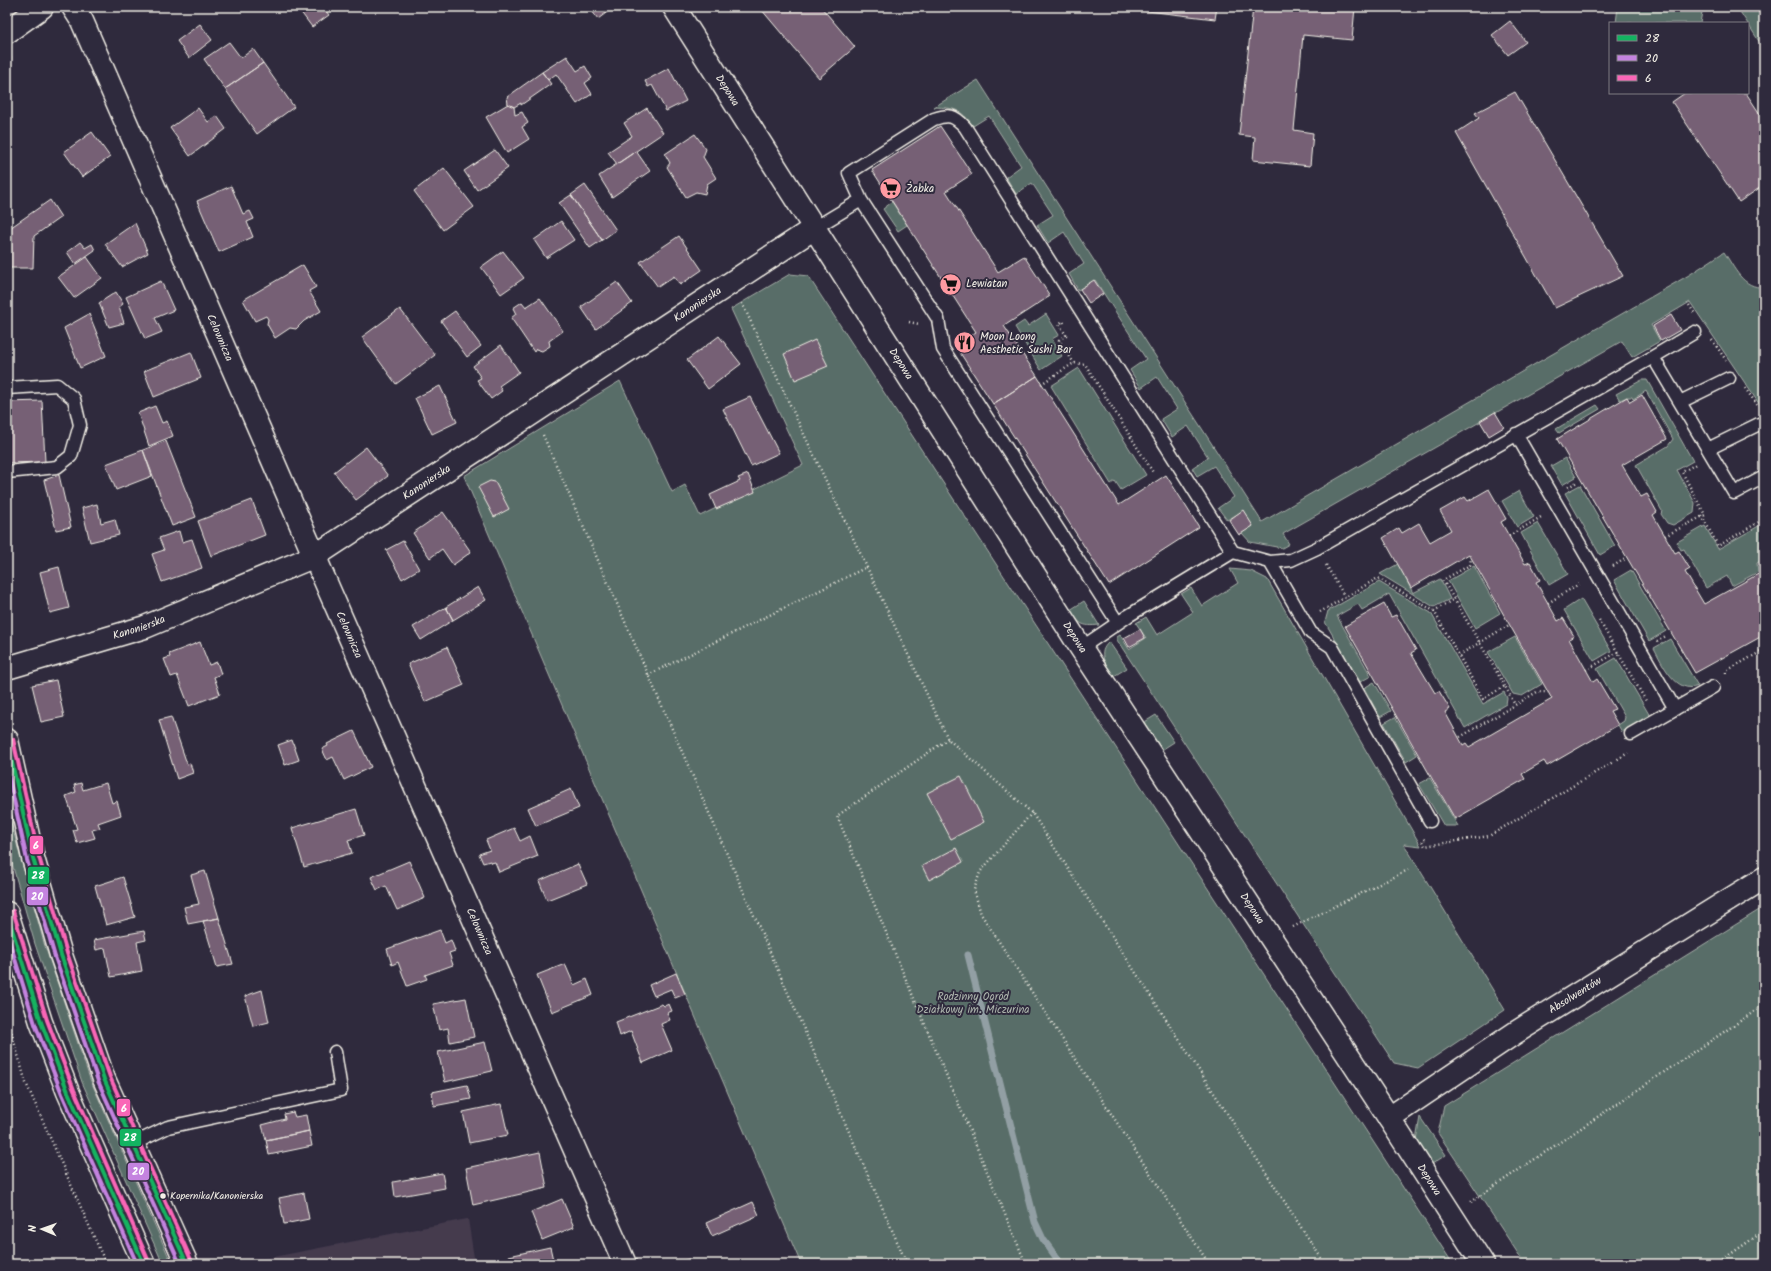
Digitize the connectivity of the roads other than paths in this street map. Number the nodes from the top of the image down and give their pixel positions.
1 (42, 7) edge
2 (73, 7) edge
3 (674, 7) edge
4 (7, 32) edge
5 (861, 200) junction
6 (813, 229) junction
7 (1695, 332) dead end
8 (1653, 357) junction
9 (1729, 378) dead end
10 (7, 388) edge
11 (1680, 402) junction
12 (1759, 424) dead end
13 (1516, 434) junction
14 (1708, 449) junction
15 (7, 472) edge
16 (1764, 477) edge
17 (1234, 552) junction
18 (315, 556) junction
19 (1270, 562) junction
20 (1118, 623) junction
21 (1081, 648) junction
22 (7, 668) edge
23 (1713, 687) dead end
24 (1675, 709) junction
25 (1631, 734) dead end
26 (7, 740) edge
27 (1430, 821) dead end
28 (1764, 878) edge
29 (7, 913) edge
30 (335, 1052) dead end
31 (1389, 1118) junction
32 (133, 1144) junction
33 (144, 1264) edge
34 (187, 1264) edge
35 (625, 1264) edge
36 (1483, 1264) edge

1 - 4 street
2 - 18 street, Celownicza
3 - 6 street, Depowa
5 - 6 lane
5 - 17 lane
5 - 20 lane
6 - 18 street, Kanonierska
6 - 21 street, Depowa
7 - 8 lane
8 - 11 lane
8 - 13 lane
9 - 11 lane
10 - 15 lane
11 - 14 lane
12 - 14 lane
13 - 19 lane
13 - 24 lane
14 - 16 lane
17 - 19 lane
17 - 20 lane
18 - 22 street, Kanonierska
18 - 35 street, Celownicza
19 - 27 lane
20 - 21 lane
21 - 31 street, Depowa
23 - 24 lane
24 - 25 lane
26 - 32 street
28 - 31 street, Absolwentów
29 - 33 street
30 - 32 lane
31 - 36 street, Depowa
32 - 34 street

